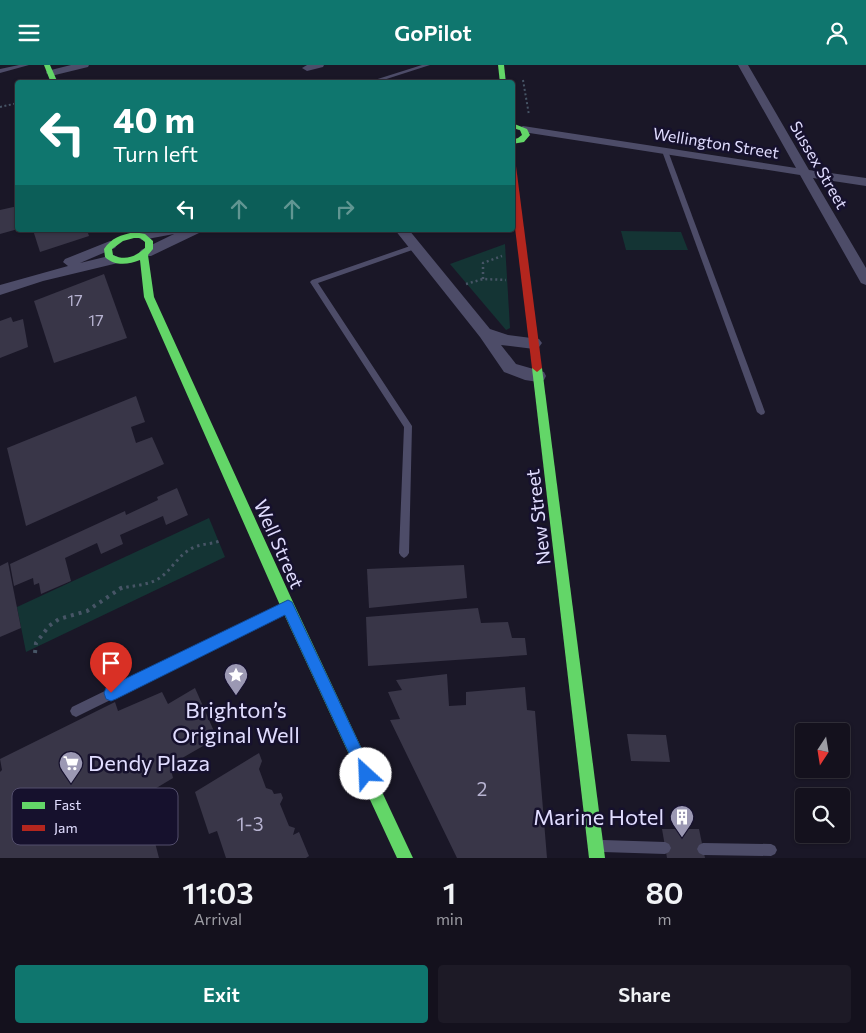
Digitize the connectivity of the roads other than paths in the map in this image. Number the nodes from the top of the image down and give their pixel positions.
1 (26, 65) edge
2 (84, 65) edge
3 (319, 65) edge
4 (427, 65) edge
5 (501, 65) edge
6 (743, 65) edge
7 (307, 68) dead end
8 (0, 71) edge
9 (51, 74) edge
10 (377, 80) edge
11 (503, 80) edge
12 (518, 131) edge
13 (665, 151) junction
14 (515, 153) edge
15 (804, 172) junction
16 (866, 182) edge
17 (515, 184) edge
18 (113, 232) edge
19 (156, 232) edge
20 (190, 232) edge
21 (404, 232) edge
22 (139, 234) edge
23 (112, 243) junction
24 (416, 246) junction
25 (145, 254) junction
26 (118, 264) junction
27 (41, 277) junction
28 (866, 281) edge
29 (136, 284) dead end
30 (0, 289) edge
31 (149, 297) junction
32 (485, 333) junction
33 (534, 343) junction
34 (538, 376) junction
35 (761, 412) dead end
36 (404, 553) dead end
37 (288, 607) junction
38 (76, 711) dead end
39 (665, 847) dead end
40 (703, 849) dead end
41 (770, 850) dead end
42 (597, 852) edge
43 (405, 858) edge

1 - 8 lane
2 - 9 street
3 - 7 street
4 - 10 lane
5 - 11 main road
6 - 15 street, Sussex Street
12 - 13 street, Wellington Street
12 - 14 main road, New Street
13 - 15 street, Wellington Street
13 - 35 lane
15 - 16 street, Wellington Street
15 - 28 street, Sussex Street
17 - 33 main road, New Street
18 - 23 main road
19 - 22 street
20 - 25 street
21 - 24 street
22 - 23 main road
22 - 25 main road
23 - 26 main road
23 - 27 street
24 - 32 street
24 - 36 lane
25 - 26 main road
25 - 31 main road, Well Street
26 - 27 street
27 - 30 street
29 - 31 main road, Well Street
31 - 37 main road, Well Street
32 - 33 street
32 - 34 street
33 - 34 main road, New Street
34 - 42 main road, New Street
37 - 38 lane
37 - 43 main road, Well Street
39 - 42 lane
40 - 41 lane

